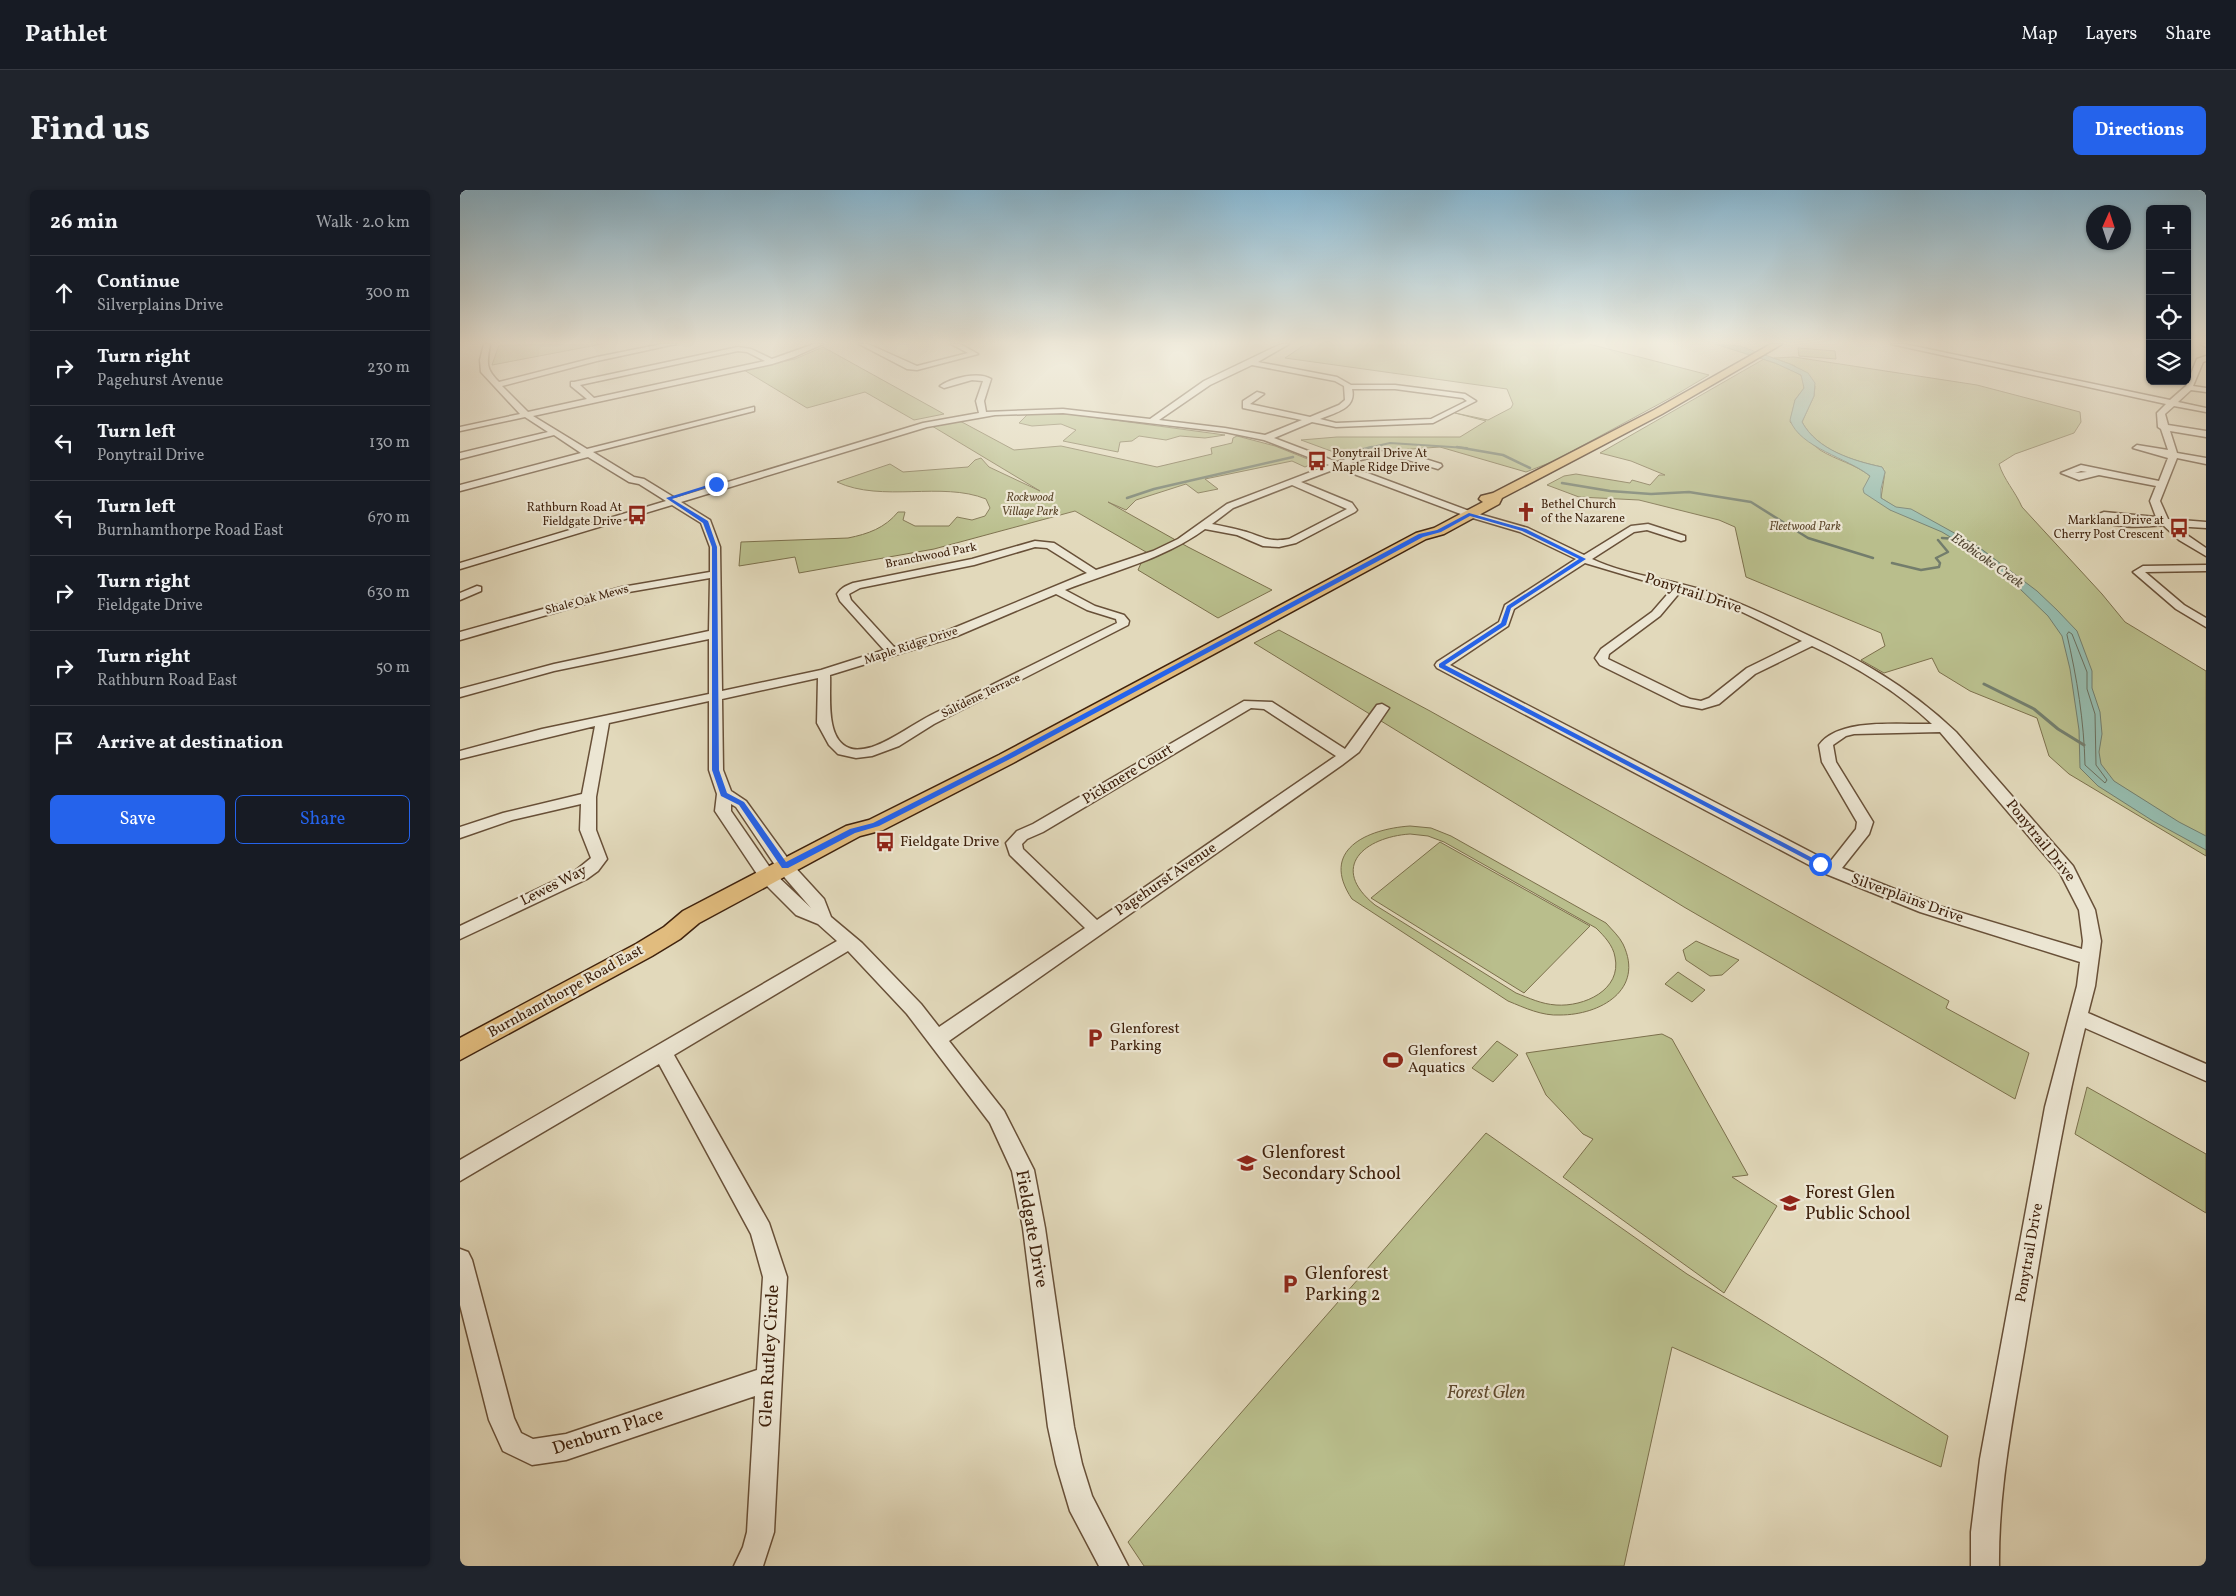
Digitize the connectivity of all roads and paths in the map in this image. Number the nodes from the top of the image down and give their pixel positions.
1 (519, 408) edge
2 (553, 408) edge
3 (980, 408) edge
4 (1172, 408) edge
5 (1174, 408) edge
6 (1256, 408) edge
7 (1337, 408) edge
8 (1459, 408) edge
9 (1665, 408) edge
10 (2166, 408) edge
11 (751, 409) dead end
12 (982, 413) junction
13 (525, 414) junction
14 (1155, 420) junction
15 (1311, 420) junction
16 (2162, 427) junction
17 (460, 429) edge
18 (553, 433) junction
19 (2206, 434) edge
20 (1269, 437) junction
21 (586, 453) junction
22 (2173, 455) junction
23 (460, 456) edge
24 (2206, 461) edge
25 (1341, 464) junction
26 (1438, 466) dead end
27 (2098, 472) dead end
28 (1292, 482) junction
29 (2162, 484) junction
30 (460, 488) edge
31 (666, 502) junction
32 (1468, 511) junction
33 (2166, 522) junction
34 (2206, 524) edge
35 (1202, 525) junction
36 (1510, 525) joint
37 (706, 528) joint
38 (1681, 538) dead end
39 (2206, 553) edge
40 (1583, 559) junction
41 (460, 566) edge
42 (2206, 568) edge
43 (715, 574) junction
44 (1095, 574) junction
45 (1679, 587) junction
46 (477, 589) dead end
47 (1056, 590) junction
48 (460, 596) edge
49 (2206, 623) edge
50 (714, 634) junction
51 (460, 636) edge
52 (1812, 641) junction
53 (892, 653) junction
54 (824, 673) junction
55 (460, 693) edge
56 (716, 695) junction
57 (1382, 708) dead end
58 (603, 720) junction
59 (1944, 728) junction
60 (460, 755) edge
61 (1346, 756) junction
62 (724, 794) joint
63 (589, 797) junction
64 (460, 832) edge
65 (1832, 870) junction
66 (780, 876) junction
67 (1096, 929) junction
68 (460, 933) edge
69 (849, 942) junction
70 (2090, 958) junction
71 (2077, 1016) junction
72 (937, 1039) junction
73 (460, 1050) edge
74 (662, 1051) junction
75 (2206, 1073) edge
76 (460, 1171) edge
77 (460, 1260) edge
78 (770, 1378) junction
79 (748, 1566) edge
80 (1114, 1566) edge
81 (1985, 1566) edge

1 - 13 street, Fieldgate Drive
2 - 13 street
3 - 12 street
4 - 14 street
5 - 14 street
6 - 15 street
7 - 15 street
8 - 15 street
9 - 32 main road, Burnhamthorpe Road East
10 - 16 street
11 - 21 street
12 - 14 street, Ponytrail Drive
12 - 31 street, Ponytrail Drive
13 - 17 street
13 - 18 street, Fieldgate Drive
14 - 20 street, Ponytrail Drive
15 - 20 street
16 - 19 street
16 - 22 street
18 - 21 street, Fieldgate Drive
18 - 23 street
20 - 25 street, Ponytrail Drive
21 - 30 street
21 - 31 street, Fieldgate Drive
22 - 24 street
22 - 29 street
25 - 26 street
25 - 28 street, Maple Ridge Drive
25 - 32 street, Ponytrail Drive
27 - 29 street
28 - 35 street, Maple Ridge Drive
28 - 35 street
29 - 33 street
31 - 37 street, Fieldgate Drive
31 - 41 street, Ponytrail Drive
32 - 36 street, Ponytrail Drive
32 - 66 main road, Burnhamthorpe Road East
33 - 33 street
33 - 34 street
33 - 39 street
35 - 44 street, Maple Ridge Drive
36 - 40 street, Ponytrail Drive
37 - 43 street, Fieldgate Drive
38 - 40 street
40 - 45 street, Ponytrail Drive
40 - 65 street, Silverplains Drive
42 - 49 street
43 - 50 street, Fieldgate Drive
43 - 51 street, Shale Oak Mews
44 - 47 street, Maple Ridge Drive
44 - 53 street, Branchwood Park
45 - 52 street, Ponytrail Drive
45 - 52 street
46 - 48 street
47 - 53 street, Maple Ridge Drive
47 - 54 street, Saltdene Terrace
50 - 55 street
50 - 56 street, Fieldgate Drive
52 - 59 street, Ponytrail Drive
53 - 54 street, Maple Ridge Drive
54 - 56 street, Maple Ridge Drive
56 - 58 street, Maple Ridge Drive
56 - 62 street, Fieldgate Drive
57 - 61 street, Pagehurst Avenue
58 - 60 street, Maple Ridge Drive
58 - 63 street, Lewes Way
59 - 65 street
59 - 70 street, Ponytrail Drive
61 - 67 street, Pagehurst Avenue
61 - 67 street, Pickmere Court
62 - 66 street, Fieldgate Drive
63 - 64 street
63 - 68 street, Lewes Way
65 - 70 street, Silverplains Drive
66 - 69 street, Fieldgate Drive
66 - 73 main road, Burnhamthorpe Road East
67 - 72 street, Pagehurst Avenue
69 - 72 street, Fieldgate Drive
69 - 74 street
70 - 71 street, Ponytrail Drive
71 - 75 street
71 - 81 street, Ponytrail Drive
72 - 80 street, Fieldgate Drive
74 - 76 street
74 - 78 street, Glen Rutley Circle
77 - 78 street, Denburn Place
78 - 79 street, Glen Rutley Circle

